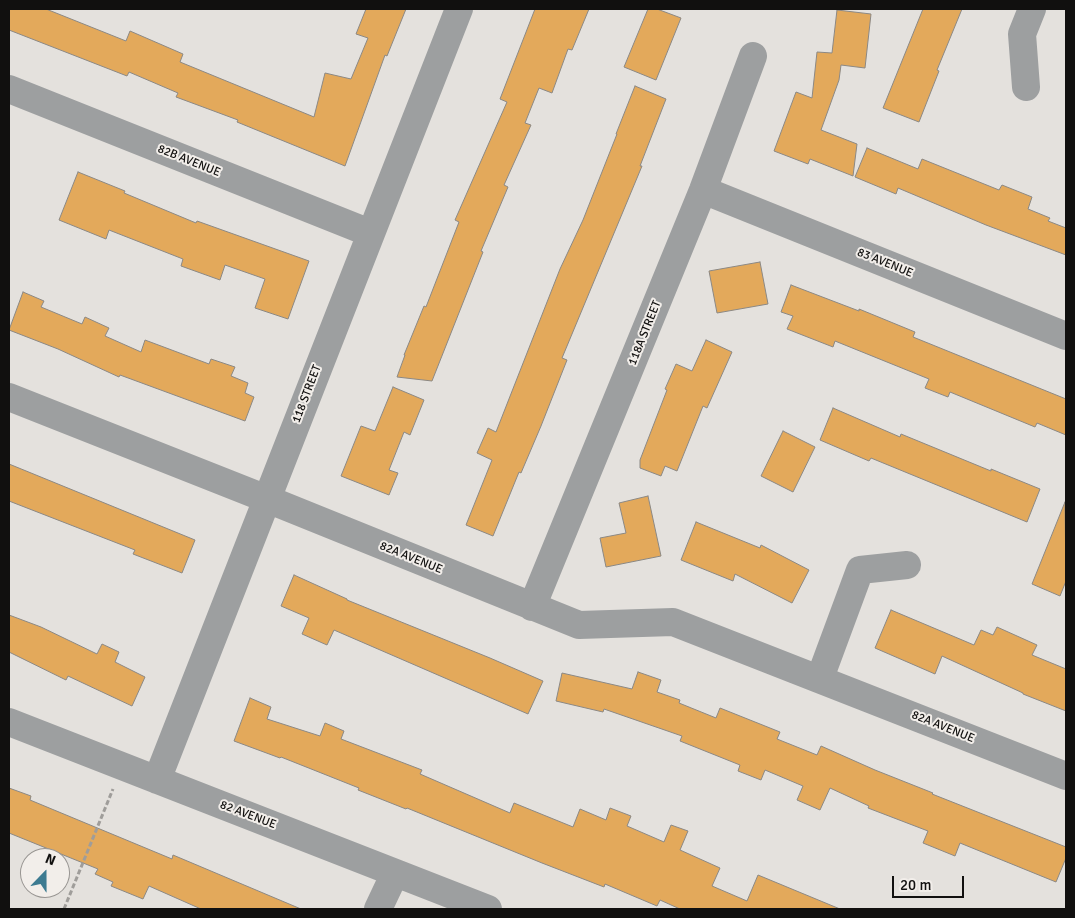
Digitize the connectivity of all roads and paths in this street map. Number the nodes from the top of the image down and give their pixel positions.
1 (459, 9) edge
2 (1032, 9) edge
3 (752, 56) dead end
4 (1026, 87) dead end
5 (9, 89) edge
6 (703, 190) junction
7 (370, 233) junction
8 (1066, 336) edge
9 (9, 397) edge
10 (267, 499) junction
11 (907, 565) dead end
12 (532, 607) junction
13 (820, 678) junction
14 (9, 722) edge
15 (1066, 776) edge
16 (157, 780) junction
17 (113, 789) dead end
18 (395, 872) junction
19 (64, 909) edge
20 (378, 909) edge
21 (488, 909) edge

1 - 7 street, 118 STREET
2 - 4 street
3 - 6 street, 118A STREET
5 - 7 street, 82B AVENUE
6 - 8 street, 83 AVENUE
6 - 12 street, 118A STREET
7 - 10 street, 118 STREET
9 - 10 street, 82A AVENUE
10 - 12 street, 82A AVENUE
10 - 16 street, 118 STREET
11 - 13 street
12 - 13 street, 82A AVENUE
13 - 15 street, 82A AVENUE
14 - 16 street, 82 AVENUE
16 - 18 street, 82 AVENUE
17 - 19 path
18 - 20 street
18 - 21 street, 82 AVENUE

